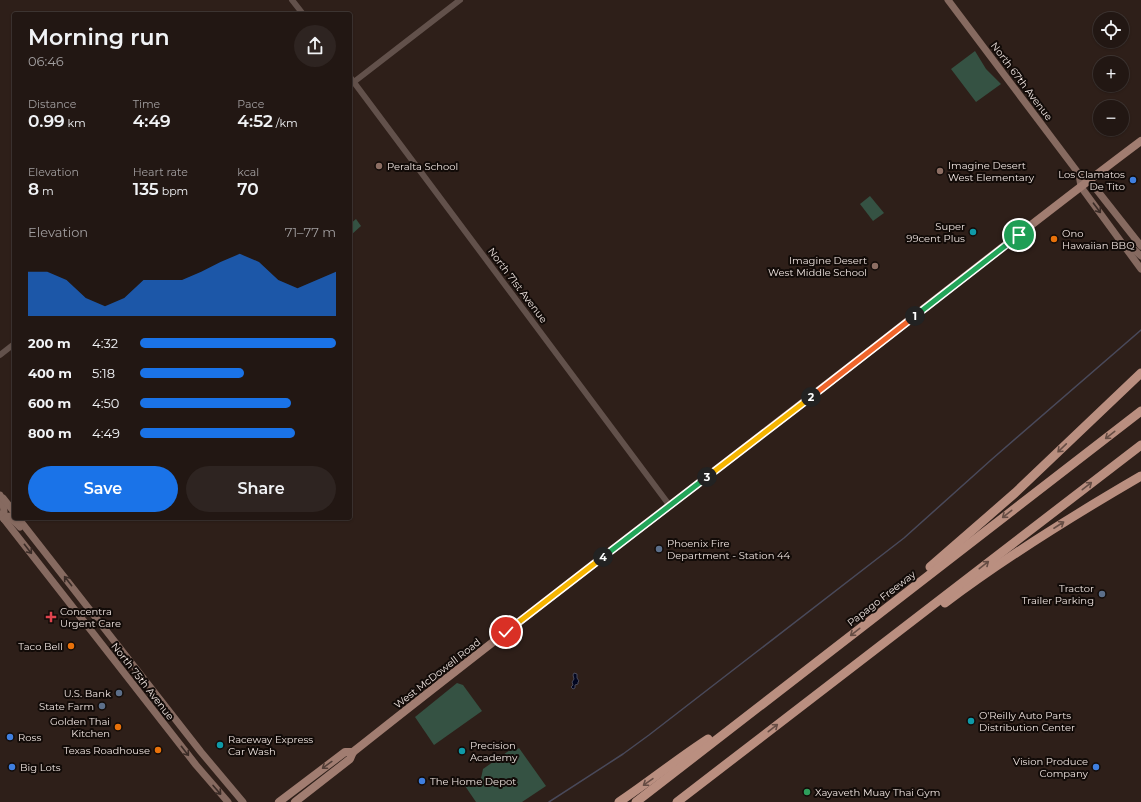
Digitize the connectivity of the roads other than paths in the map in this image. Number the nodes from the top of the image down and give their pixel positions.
1 (292, 0) edge
2 (460, 0) edge
3 (948, 0) edge
4 (301, 12) edge
5 (352, 80) edge
6 (352, 82) edge
7 (1141, 141) edge
8 (1079, 174) junction
9 (1089, 180) junction
10 (1081, 186) junction
11 (1141, 246) edge
12 (1125, 247) junction
13 (1141, 256) edge
14 (1141, 269) edge
15 (12, 346) edge
16 (0, 355) edge
17 (1141, 372) edge
18 (1141, 411) edge
19 (1141, 445) edge
20 (1141, 476) edge
21 (0, 495) edge
22 (670, 506) junction
23 (12, 510) edge
24 (2, 516) edge
25 (12, 518) edge
26 (14, 520) edge
27 (20, 520) edge
28 (52, 561) junction
29 (886, 608) junction
30 (854, 666) junction
31 (772, 697) junction
32 (353, 752) junction
33 (742, 752) junction
34 (228, 802) edge
35 (243, 802) edge
36 (279, 802) edge
37 (295, 802) edge
38 (619, 802) edge
39 (636, 802) edge
40 (677, 802) edge
41 (685, 802) edge

1 - 4 street
2 - 5 street
3 - 8 main road, North 67th Avenue
6 - 22 street, North 71st Avenue
7 - 9 main road, West McDowell Road
8 - 9 main road, North 67th Avenue
8 - 10 main road, North 67th Avenue
9 - 10 main road, West McDowell Road
9 - 11 main road, North 67th Avenue
10 -> 12 main road, North 67th Avenue
10 - 22 main road, West McDowell Road
12 - 13 main road
12 - 14 main road, North 67th Avenue
15 - 16 street
17 -> 29 highway
18 -> 29 highway, Papago Freeway
30 -> 19 highway
30 -> 20 highway
21 - 23 main road
21 - 24 main road
22 - 32 main road, West McDowell Road
24 - 25 main road
24 -> 34 main road, North 75th Avenue
26 - 28 main road
27 - 28 main road, North 75th Avenue
35 -> 28 main road, North 75th Avenue
29 -> 31 highway, Papago Freeway
33 -> 30 highway
31 -> 38 highway
31 - 39 highway, Papago Freeway
32 -> 36 main road, West McDowell Road
32 - 37 main road, West McDowell Road
33 - 40 highway
33 - 41 highway

